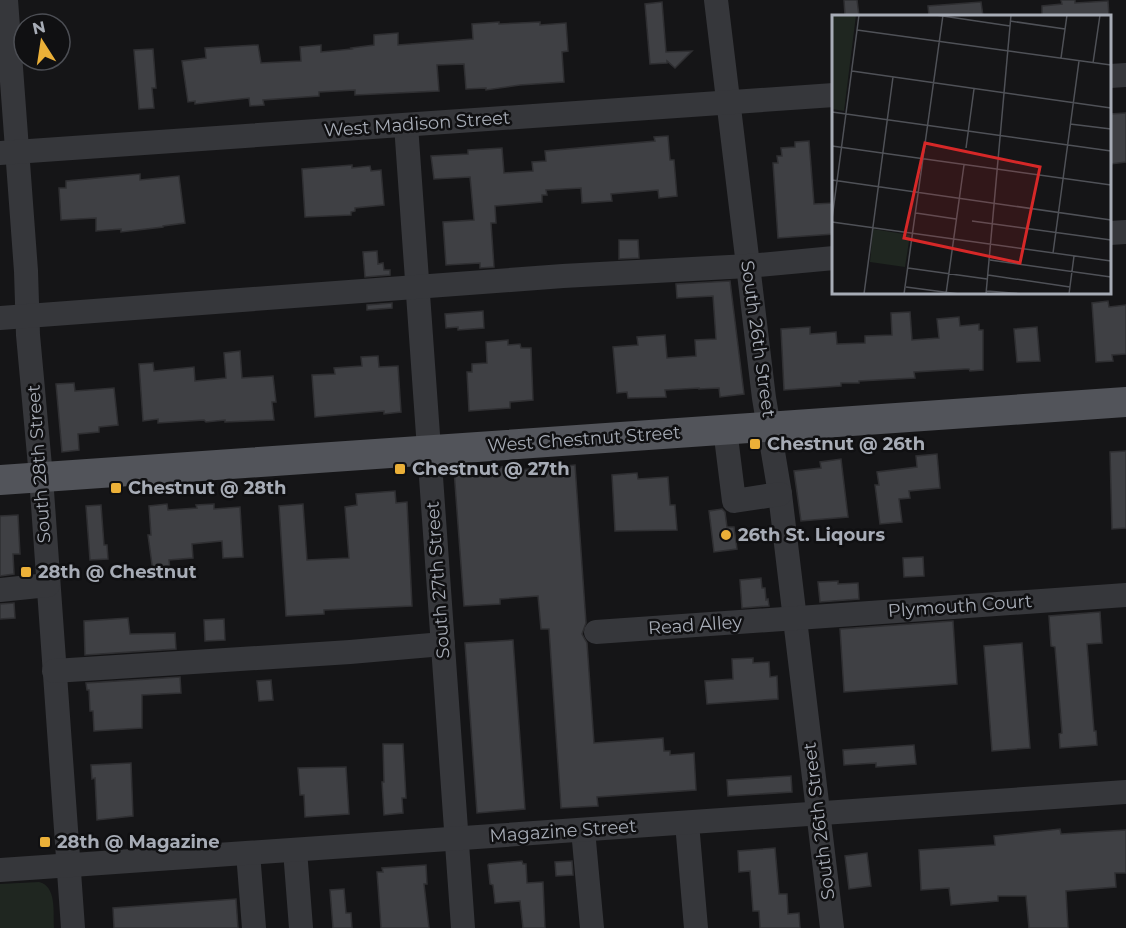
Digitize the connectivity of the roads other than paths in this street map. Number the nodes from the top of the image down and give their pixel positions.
1 (6, 0) edge
2 (716, 0) edge
3 (1126, 75) edge
4 (1111, 76) edge
5 (832, 95) edge
6 (728, 102) junction
7 (406, 125) junction
8 (8, 153) edge
9 (1126, 232) edge
10 (1111, 233) edge
11 (832, 258) edge
12 (748, 266) junction
13 (417, 287) junction
14 (27, 316) junction
15 (0, 318) edge
16 (1126, 402) edge
17 (770, 427) junction
18 (725, 429) junction
19 (428, 451) junction
20 (41, 477) junction
21 (0, 480) edge
22 (780, 494) junction
23 (48, 585) junction
24 (0, 590) edge
25 (1126, 595) edge
26 (794, 617) junction
27 (596, 632) dead end
28 (443, 644) junction
29 (54, 671) junction
30 (1126, 792) edge
31 (819, 814) junction
32 (687, 823) junction
33 (583, 830) junction
34 (456, 839) junction
35 (295, 850) junction
36 (248, 853) junction
37 (69, 865) junction
38 (0, 870) edge
39 (73, 928) edge
40 (254, 928) edge
41 (301, 928) edge
42 (463, 928) edge
43 (592, 928) edge
44 (696, 928) edge
45 (832, 928) edge

1 - 8 street, South 28th Street
2 - 6 street, South 26th Street
3 - 4 street
5 - 6 street, West Madison Street
6 - 7 street, West Madison Street
6 - 12 street, South 26th Street
7 - 8 street, West Madison Street
7 - 13 street, South 27th Street
8 - 14 street, South 28th Street
9 - 10 street
11 - 12 street
12 - 13 street
12 - 17 street, South 26th Street
13 - 14 street
13 - 19 street, South 27th Street
14 - 15 street
14 - 20 street, South 28th Street
16 - 17 main road, West Chestnut Street
17 - 18 main road, West Chestnut Street
17 - 22 street, South 26th Street
18 - 19 main road, West Chestnut Street
18 - 22 street
19 - 20 main road, West Chestnut Street
19 - 28 street, South 27th Street
20 - 21 main road, West Chestnut Street
20 - 23 street, South 28th Street
22 - 26 street, South 26th Street
23 - 24 street
23 - 29 street, South 28th Street
25 - 26 street, Plymouth Court
26 - 27 street, Read Alley
26 - 31 street, South 26th Street
28 - 29 street
28 - 34 street, South 27th Street
29 - 37 street, South 28th Street
30 - 31 street, Magazine Street
31 - 32 street, Magazine Street
31 - 45 street, South 26th Street
32 - 33 street, Magazine Street
32 - 44 street
33 - 34 street, Magazine Street
33 - 43 street
34 - 35 street, Magazine Street
34 - 42 street, South 27th Street
35 - 36 street, Magazine Street
35 - 41 street
36 - 37 street, Magazine Street
36 - 40 street
37 - 38 street, Magazine Street
37 - 39 street, South 28th Street

